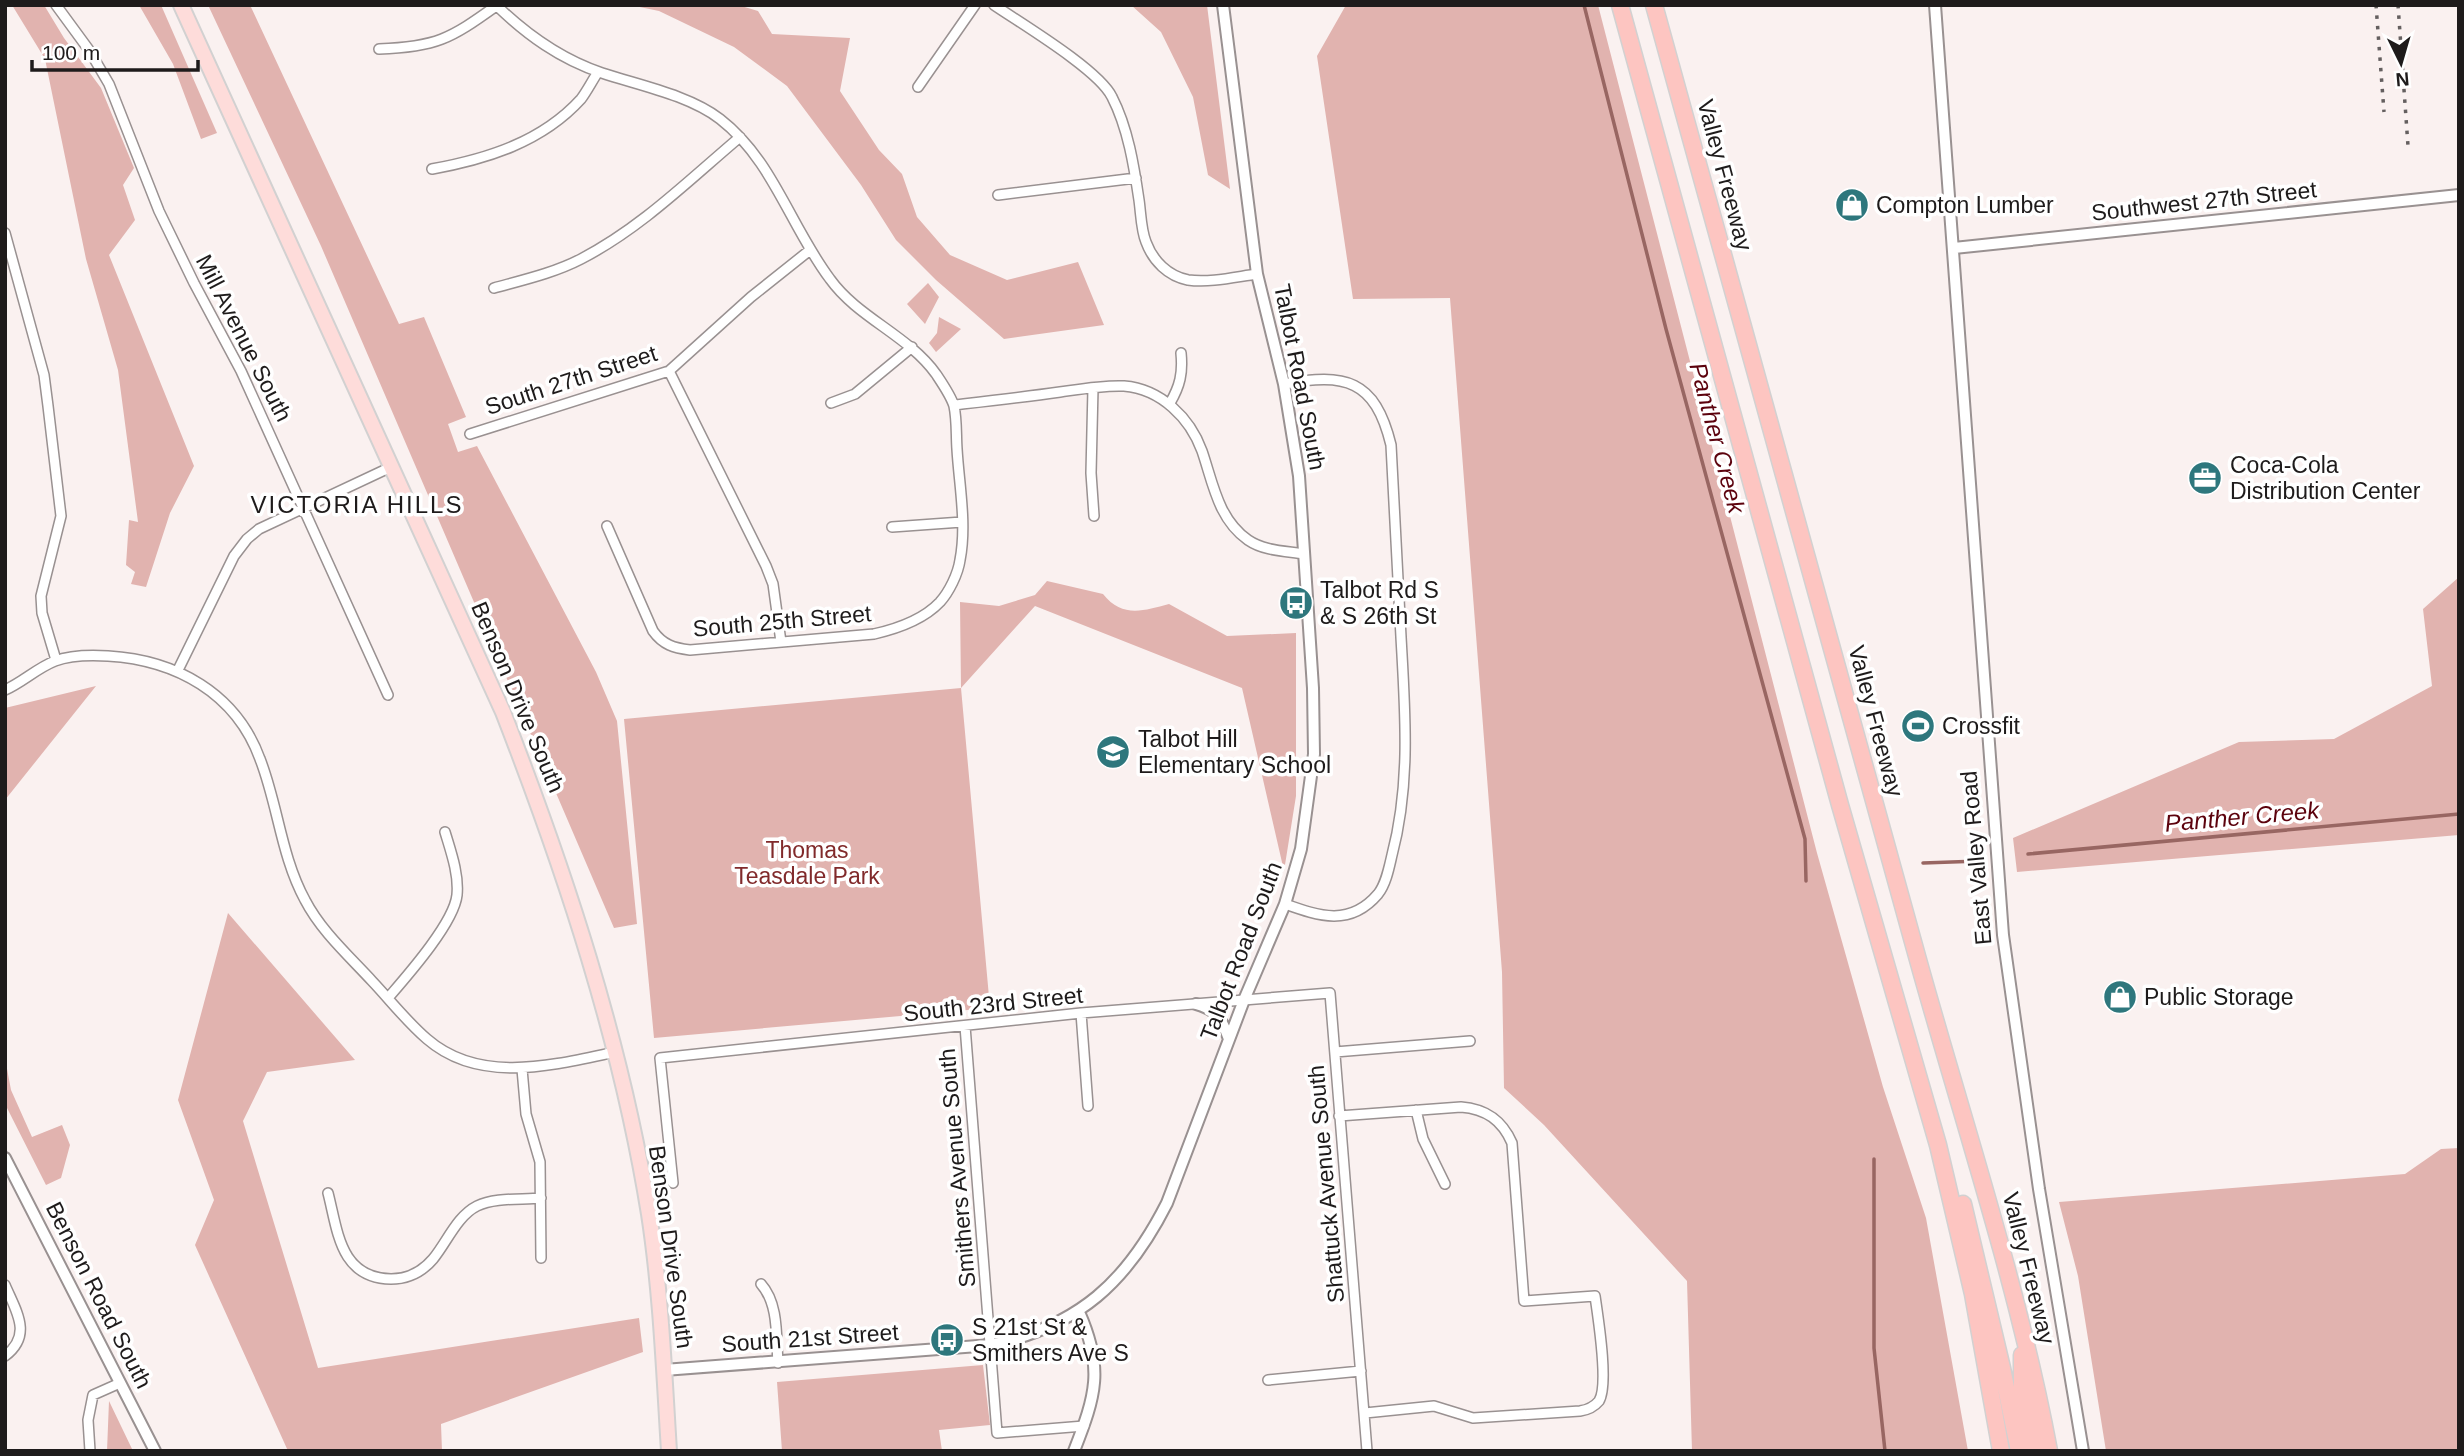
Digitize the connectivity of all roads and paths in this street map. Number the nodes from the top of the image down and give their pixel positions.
1 (56, 5) edge
2 (181, 5) edge
3 (496, 5) edge
4 (975, 5) edge
5 (995, 5) edge
6 (1223, 5) edge
7 (1620, 5) edge
8 (1654, 5) edge
9 (1935, 5) edge
10 (379, 49) dead end
11 (598, 72) junction
12 (918, 88) dead end
13 (740, 136) junction
14 (432, 169) dead end
15 (1136, 177) junction
16 (999, 195) dead end
17 (2459, 195) edge
18 (5, 233) edge
19 (1954, 248) junction
20 (810, 250) junction
21 (1257, 274) junction
22 (494, 288) dead end
23 (912, 347) junction
24 (1181, 353) dead end
25 (669, 371) junction
26 (1283, 384) junction
27 (1093, 388) junction
28 (831, 403) dead end
29 (1170, 403) junction
30 (954, 405) junction
31 (470, 434) dead end
32 (391, 467) junction
33 (305, 508) junction
34 (1094, 516) dead end
35 (962, 522) junction
36 (607, 526) dead end
37 (892, 527) dead end
38 (1304, 554) junction
39 (782, 642) junction
40 (56, 660) junction
41 (178, 670) junction
42 (5, 690) edge
43 (388, 695) dead end
44 (445, 832) dead end
45 (1285, 904) junction
46 (1330, 993) joint
47 (388, 998) junction
48 (1244, 1000) junction
49 (1196, 1004) junction
50 (1081, 1013) junction
51 (965, 1026) junction
52 (1229, 1039) junction
53 (1470, 1041) dead end
54 (615, 1052) junction
55 (1335, 1052) junction
56 (522, 1069) junction
57 (1088, 1106) dead end
58 (1416, 1110) junction
59 (1339, 1116) junction
60 (1938, 1145) junction
61 (5, 1158) edge
62 (673, 1183) dead end
63 (1445, 1184) dead end
64 (328, 1193) dead end
65 (541, 1198) junction
66 (541, 1258) dead end
67 (761, 1284) dead end
68 (5, 1285) edge
69 (1079, 1312) junction
70 (2022, 1331) junction
71 (991, 1345) junction
72 (5, 1356) edge
73 (778, 1363) junction
74 (664, 1370) junction
75 (1361, 1371) junction
76 (1268, 1380) dead end
77 (120, 1383) junction
78 (1365, 1413) junction
79 (1084, 1426) junction
80 (90, 1451) edge
81 (155, 1451) edge
82 (669, 1451) edge
83 (1073, 1451) edge
84 (1367, 1451) edge
85 (2001, 1451) edge
86 (2019, 1451) edge
87 (2035, 1451) edge
88 (2049, 1451) edge
89 (2083, 1451) edge

1 - 33 street, Mill Avenue South
2 - 32 main road, Benson Drive South
3 - 10 street
3 - 11 street
4 - 12 street
5 - 15 street
6 - 21 street, Talbot Road South
7 - 60 highway
8 - 70 highway, Valley Freeway
9 - 19 street, East Valley Road
11 - 13 street
11 - 14 street
13 - 20 street
13 - 22 street
15 - 16 street
15 - 21 street
17 - 19 street, Southwest 27th Street
18 - 40 street
19 - 89 street, East Valley Road
20 - 23 street
20 - 25 street, South 27th Street
21 - 26 street, Talbot Road South
23 - 28 street
23 - 30 street
24 - 29 street
25 - 31 street, South 27th Street
25 - 39 street
26 - 38 street, Talbot Road South
26 - 45 street
27 - 29 street
27 - 30 street
27 - 34 street
29 - 38 street
30 - 35 street, South 25th Street
32 - 33 street
32 - 54 main road, Benson Drive South
33 - 41 street
33 - 43 street, Mill Avenue South
35 - 37 street
35 - 39 street, South 25th Street
36 - 39 street, South 25th Street
38 - 45 street, Talbot Road South
40 - 41 street
40 - 42 street
41 - 47 street
44 - 47 street
45 - 48 street, Talbot Road South
46 - 48 street, South 23rd Street
46 - 55 street, Shattuck Avenue South
47 - 56 street
48 - 49 street, South 23rd Street
48 - 52 street, Talbot Road South
49 - 50 street, South 23rd Street
49 - 52 street
50 - 51 street, South 23rd Street
50 - 57 street
51 - 62 street, South 23rd Street
51 - 71 street, Smithers Avenue South
52 - 69 street, Talbot Road South
53 - 55 street
54 - 56 street
54 - 74 main road, Benson Drive South
55 - 59 street, Shattuck Avenue South
56 - 65 street
58 - 59 street
58 - 63 street
58 - 78 street
59 - 75 street, Shattuck Avenue South
60 - 85 highway
60 - 86 highway
61 - 77 street, Benson Road South
64 - 65 street
65 - 66 street
67 - 73 street
68 - 72 street
69 - 71 street, South 21st Street
69 - 79 street
70 - 87 highway
70 - 88 highway, Valley Freeway
71 - 73 street, South 21st Street
71 - 79 street, Smithers Avenue South
73 - 74 street, South 21st Street
74 - 82 main road, Benson Drive South
75 - 76 street
75 - 78 street, Shattuck Avenue South
77 - 80 street
77 - 81 street, Benson Road South
78 - 84 street, Shattuck Avenue South
79 - 83 street

